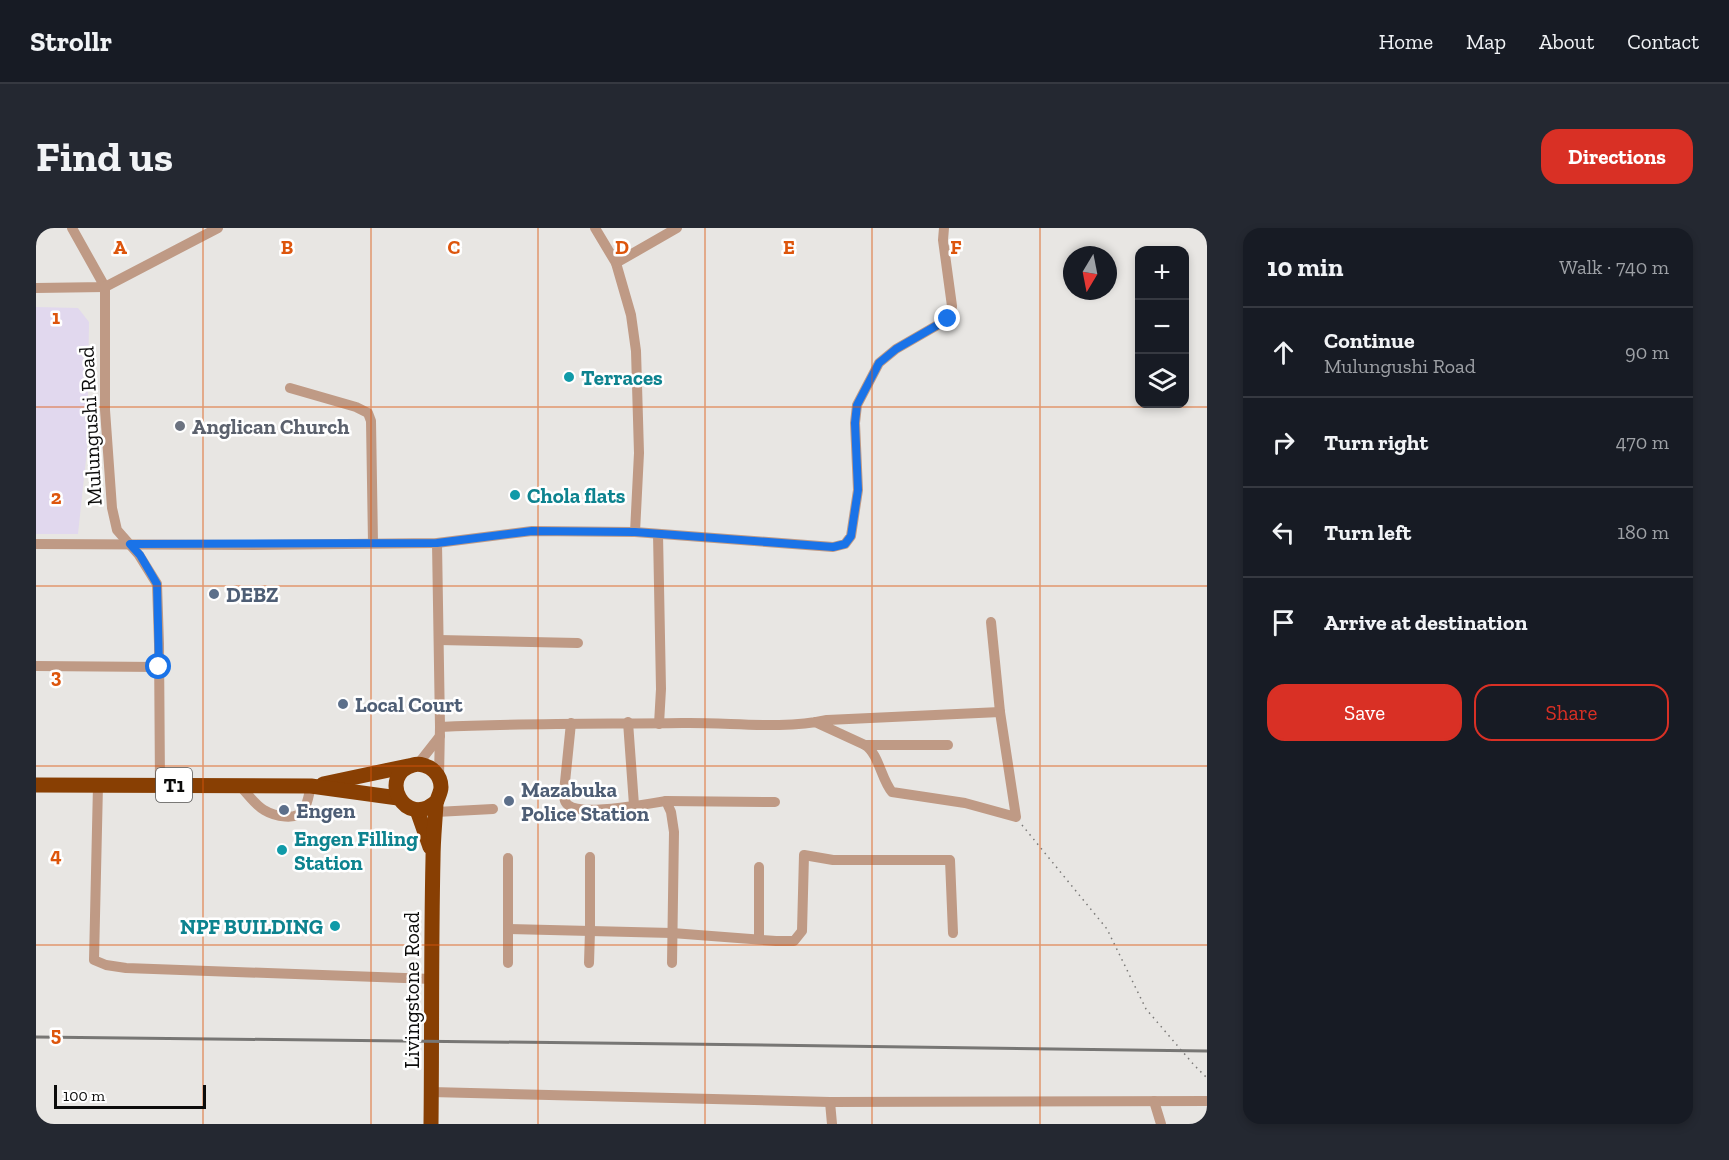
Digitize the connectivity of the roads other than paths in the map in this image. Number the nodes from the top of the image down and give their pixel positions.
1 (72, 228) edge
2 (218, 228) edge
3 (595, 228) edge
4 (677, 228) edge
5 (944, 228) edge
6 (616, 263) junction
7 (105, 287) junction
8 (36, 288) edge
9 (290, 388) dead end
10 (635, 532) junction
11 (658, 534) junction
12 (373, 543) junction
13 (437, 543) junction
14 (36, 544) edge
15 (130, 544) junction
16 (991, 622) dead end
17 (439, 639) junction
18 (578, 643) dead end
19 (36, 666) edge
20 (159, 667) junction
21 (1000, 712) junction
22 (628, 722) junction
23 (571, 723) junction
24 (815, 723) junction
25 (659, 724) junction
26 (440, 731) junction
27 (865, 745) junction
28 (948, 745) dead end
29 (415, 764) junction
30 (439, 778) junction
31 (36, 784) edge
32 (98, 785) junction
33 (160, 785) junction
34 (240, 786) junction
35 (311, 786) junction
36 (398, 798) junction
37 (666, 801) junction
38 (775, 802) dead end
39 (634, 805) junction
40 (436, 806) junction
41 (493, 809) dead end
42 (417, 810) junction
43 (433, 856) junction
44 (590, 857) dead end
45 (508, 858) dead end
46 (759, 867) dead end
47 (509, 929) junction
48 (590, 931) junction
49 (672, 933) junction
50 (953, 933) dead end
51 (759, 939) junction
52 (508, 963) dead end
53 (589, 963) dead end
54 (672, 963) dead end
55 (432, 979) junction
56 (431, 1092) junction
57 (1154, 1101) junction
58 (1207, 1101) edge
59 (830, 1102) junction
60 (431, 1124) edge
61 (832, 1124) edge
62 (1161, 1124) edge

1 - 7 street
2 - 7 street
3 - 6 street
4 - 6 street
5 - 11 street
6 - 10 street
7 - 8 street
7 - 15 street, Mulungushi Road
9 - 12 street
10 - 11 street
10 - 13 street
11 - 25 street
12 - 13 street
12 - 15 street
13 - 17 street
14 - 15 street
15 - 20 street, Mulungushi Road
16 - 21 street
17 - 18 street
17 - 26 street
19 - 20 street
20 - 33 street, Mulungushi Road
21 - 24 street
21 - 27 street
22 - 23 street
22 - 25 street
22 - 39 street
23 - 26 street
23 - 39 street
24 - 25 street
24 - 27 street
26 - 29 street
26 - 30 street
27 - 28 street
29 - 30 highway
29 - 35 highway, T1
29 - 36 highway
30 - 40 highway, Livingstone Road
31 - 32 highway, T1
32 - 33 highway, T1
32 - 55 street
33 - 34 highway, T1
34 - 35 highway, T1
34 - 35 street
35 - 36 highway, T1
36 - 42 highway, T1
37 - 38 street
37 - 39 street
37 - 49 street
40 - 41 street
40 - 42 highway
40 - 43 highway, Livingstone Road
42 - 43 highway, Livingstone Road
43 - 55 highway, Livingstone Road
44 - 48 street
45 - 47 street
46 - 51 street
47 - 48 street
47 - 52 street
48 - 49 street
48 - 53 street
49 - 51 street
49 - 54 street
50 - 51 street
55 - 56 highway, Livingstone Road
56 - 59 street
56 - 60 highway, Livingstone Road
57 - 58 street
57 - 59 street
57 - 62 street
59 - 61 street

